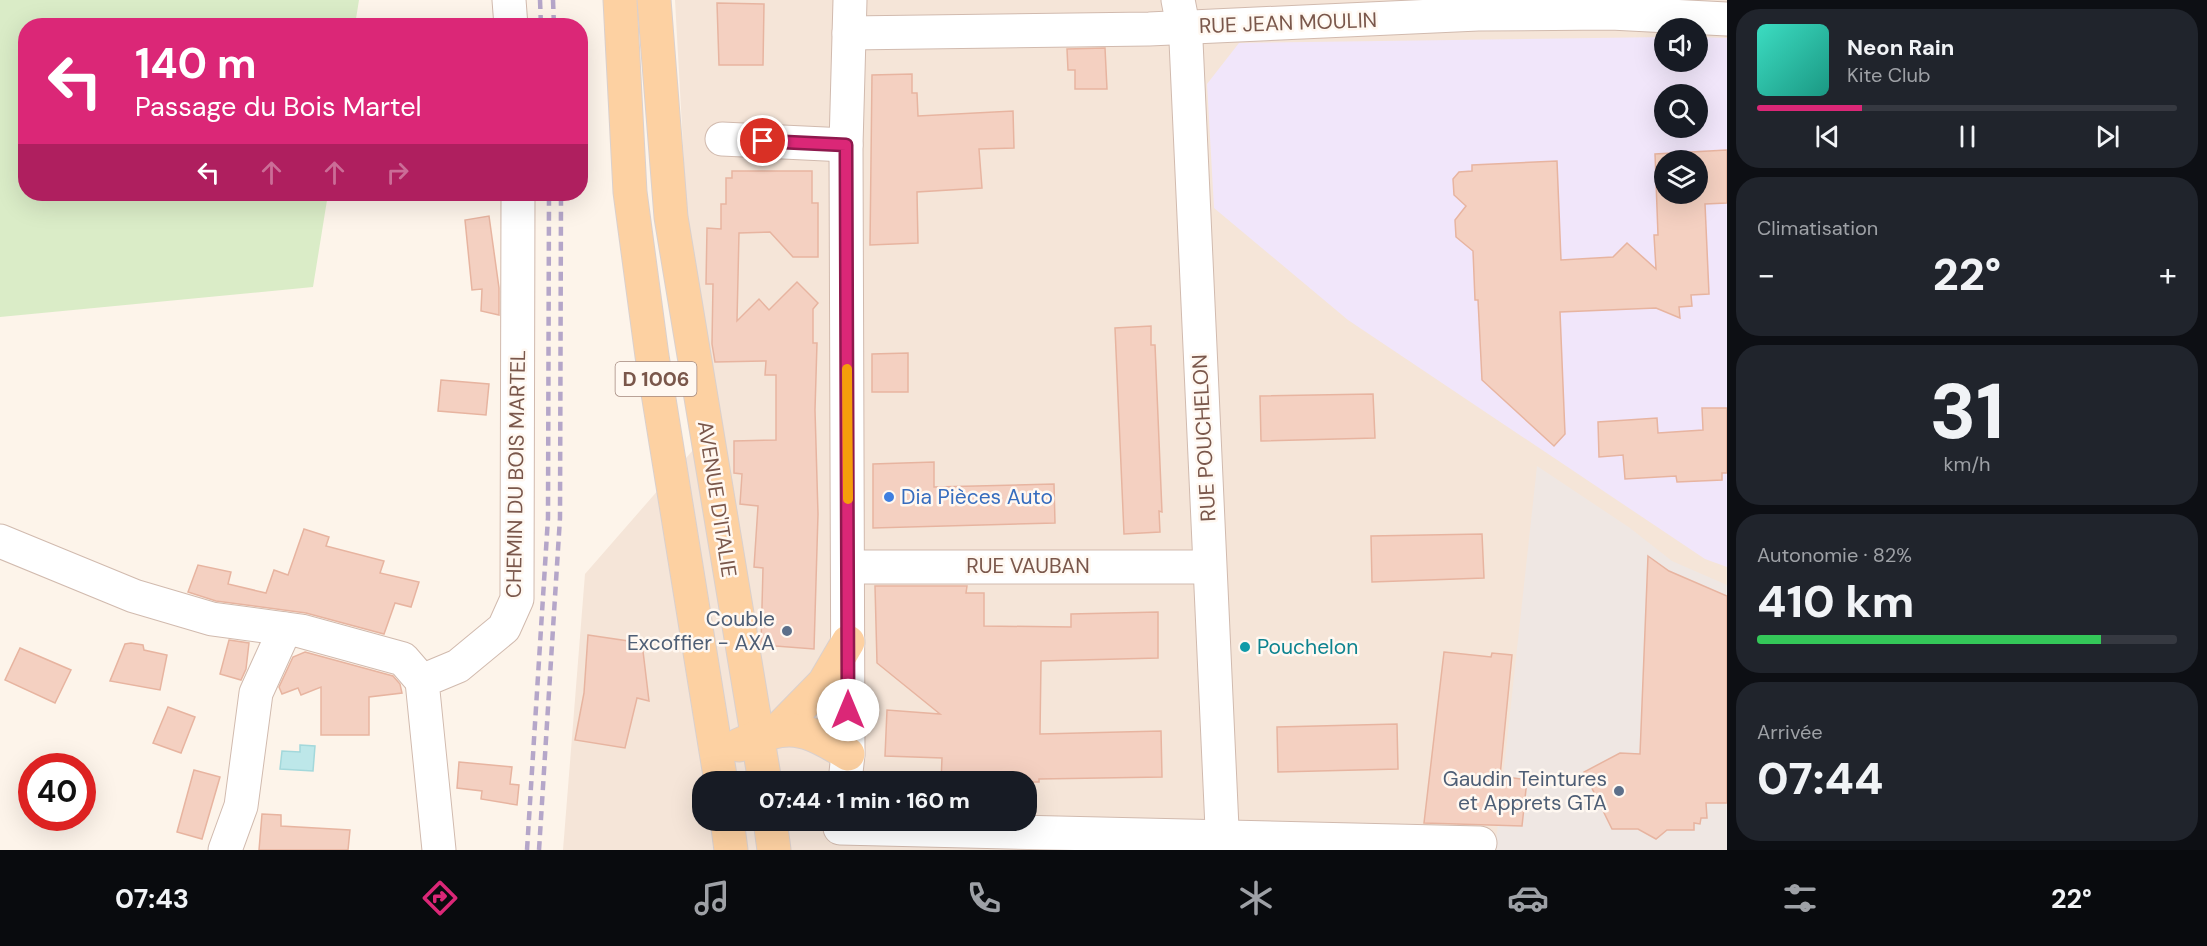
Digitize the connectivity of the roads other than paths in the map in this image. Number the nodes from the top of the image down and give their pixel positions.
1 (509, 0) edge
2 (620, 0) edge
3 (654, 0) edge
4 (850, 0) edge
5 (1446, 8) edge
6 (1180, 14) edge
7 (510, 18) edge
8 (1727, 20) edge
9 (849, 33) junction
10 (722, 139) dead end
11 (846, 145) junction
12 (518, 201) edge
13 (0, 541) edge
14 (1208, 564) junction
15 (848, 567) junction
16 (285, 628) junction
17 (848, 642) junction
18 (422, 681) junction
19 (769, 733) junction
20 (847, 768) edge
21 (719, 769) edge
22 (766, 771) edge
23 (728, 831) edge
24 (771, 831) edge
25 (839, 833) edge
26 (1480, 843) dead end
27 (1223, 844) edge
28 (225, 850) edge
29 (439, 850) edge
30 (731, 850) edge
31 (774, 850) edge

1 - 7 street
2 - 21 main road, AVENUE D'ITALIE / D 1006
3 - 19 main road, AVENUE D'ITALIE / D 1006
4 - 9 street
5 - 6 street, RUE JEAN MOULIN
5 - 8 street, RUE JEAN MOULIN
6 - 9 street, RUE JEAN MOULIN
6 - 14 street, RUE POUCHELON
9 - 11 street
10 - 11 street
11 - 15 street
12 - 18 street, CHEMIN DU BOIS MARTEL
13 - 16 street
14 - 15 street, RUE VAUBAN
14 - 27 street, RUE POUCHELON
15 - 17 street
16 - 18 street
16 - 28 street
17 - 19 main road
17 - 20 street
18 - 29 street
19 - 20 main road
19 - 21 main road
19 - 22 main road, AVENUE D'ITALIE / D 1006
23 - 30 main road
24 - 31 main road
25 - 27 street
26 - 27 street

